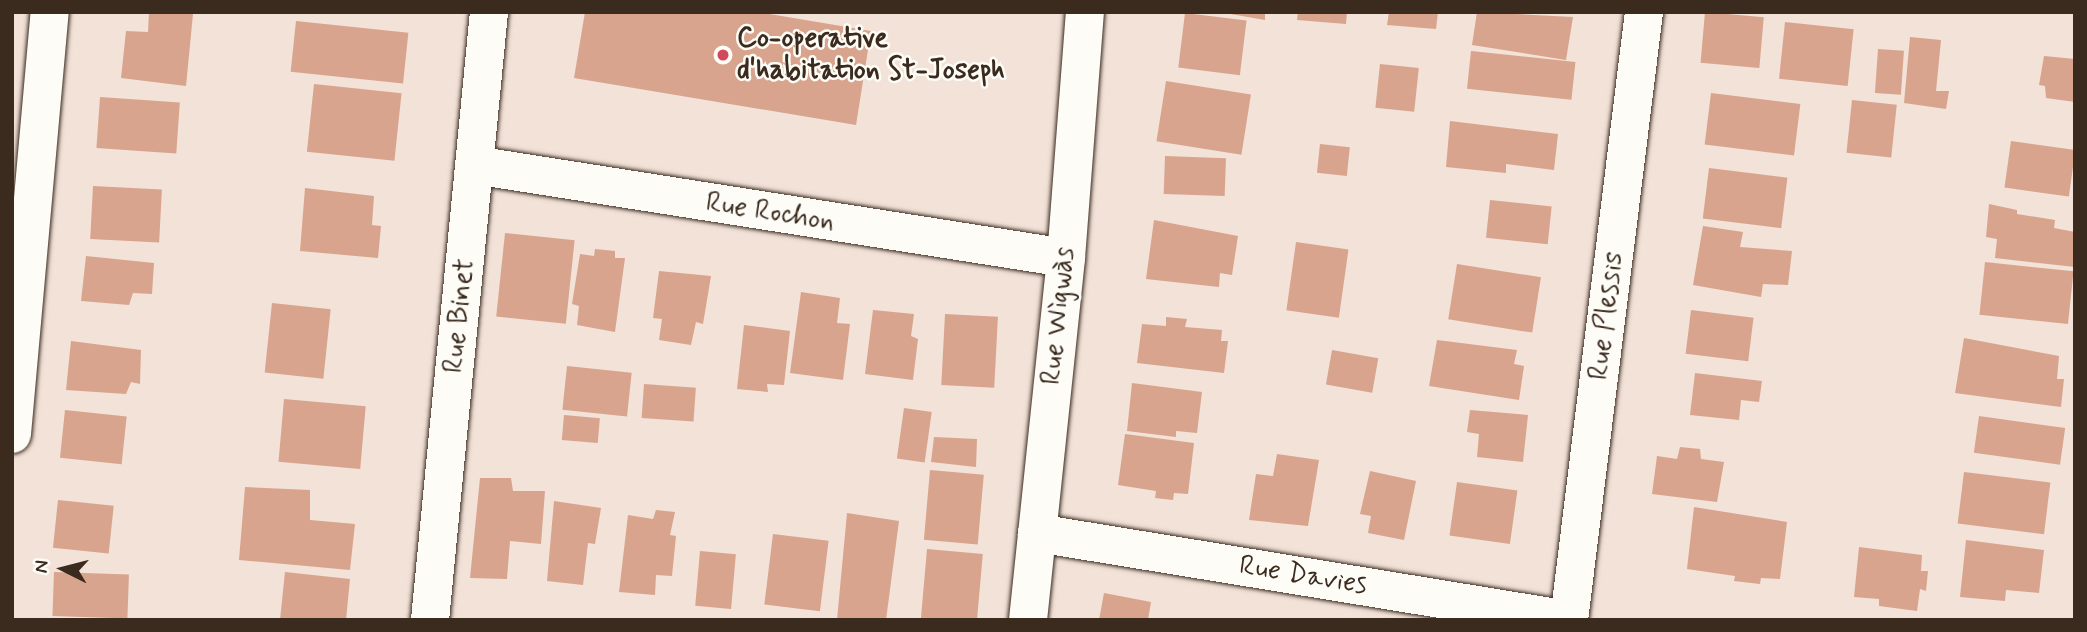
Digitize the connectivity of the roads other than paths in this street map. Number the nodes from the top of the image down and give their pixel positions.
1 (50, 12) edge
2 (488, 12) edge
3 (1085, 12) edge
4 (1644, 12) edge
5 (474, 165) junction
6 (1066, 258) junction
7 (12, 433) edge
8 (1037, 533) junction
9 (430, 620) edge
10 (1028, 620) edge
11 (1569, 620) edge

1 - 7 street
2 - 5 street, Rue Binet
3 - 6 street, Rue Wìgwàs
4 - 11 street, Rue Plessis
5 - 6 street, Rue Rochon
5 - 9 street, Rue Binet
6 - 8 street, Rue Wìgwàs
8 - 10 street, Rue Wìgwàs
8 - 11 street, Rue Davies

